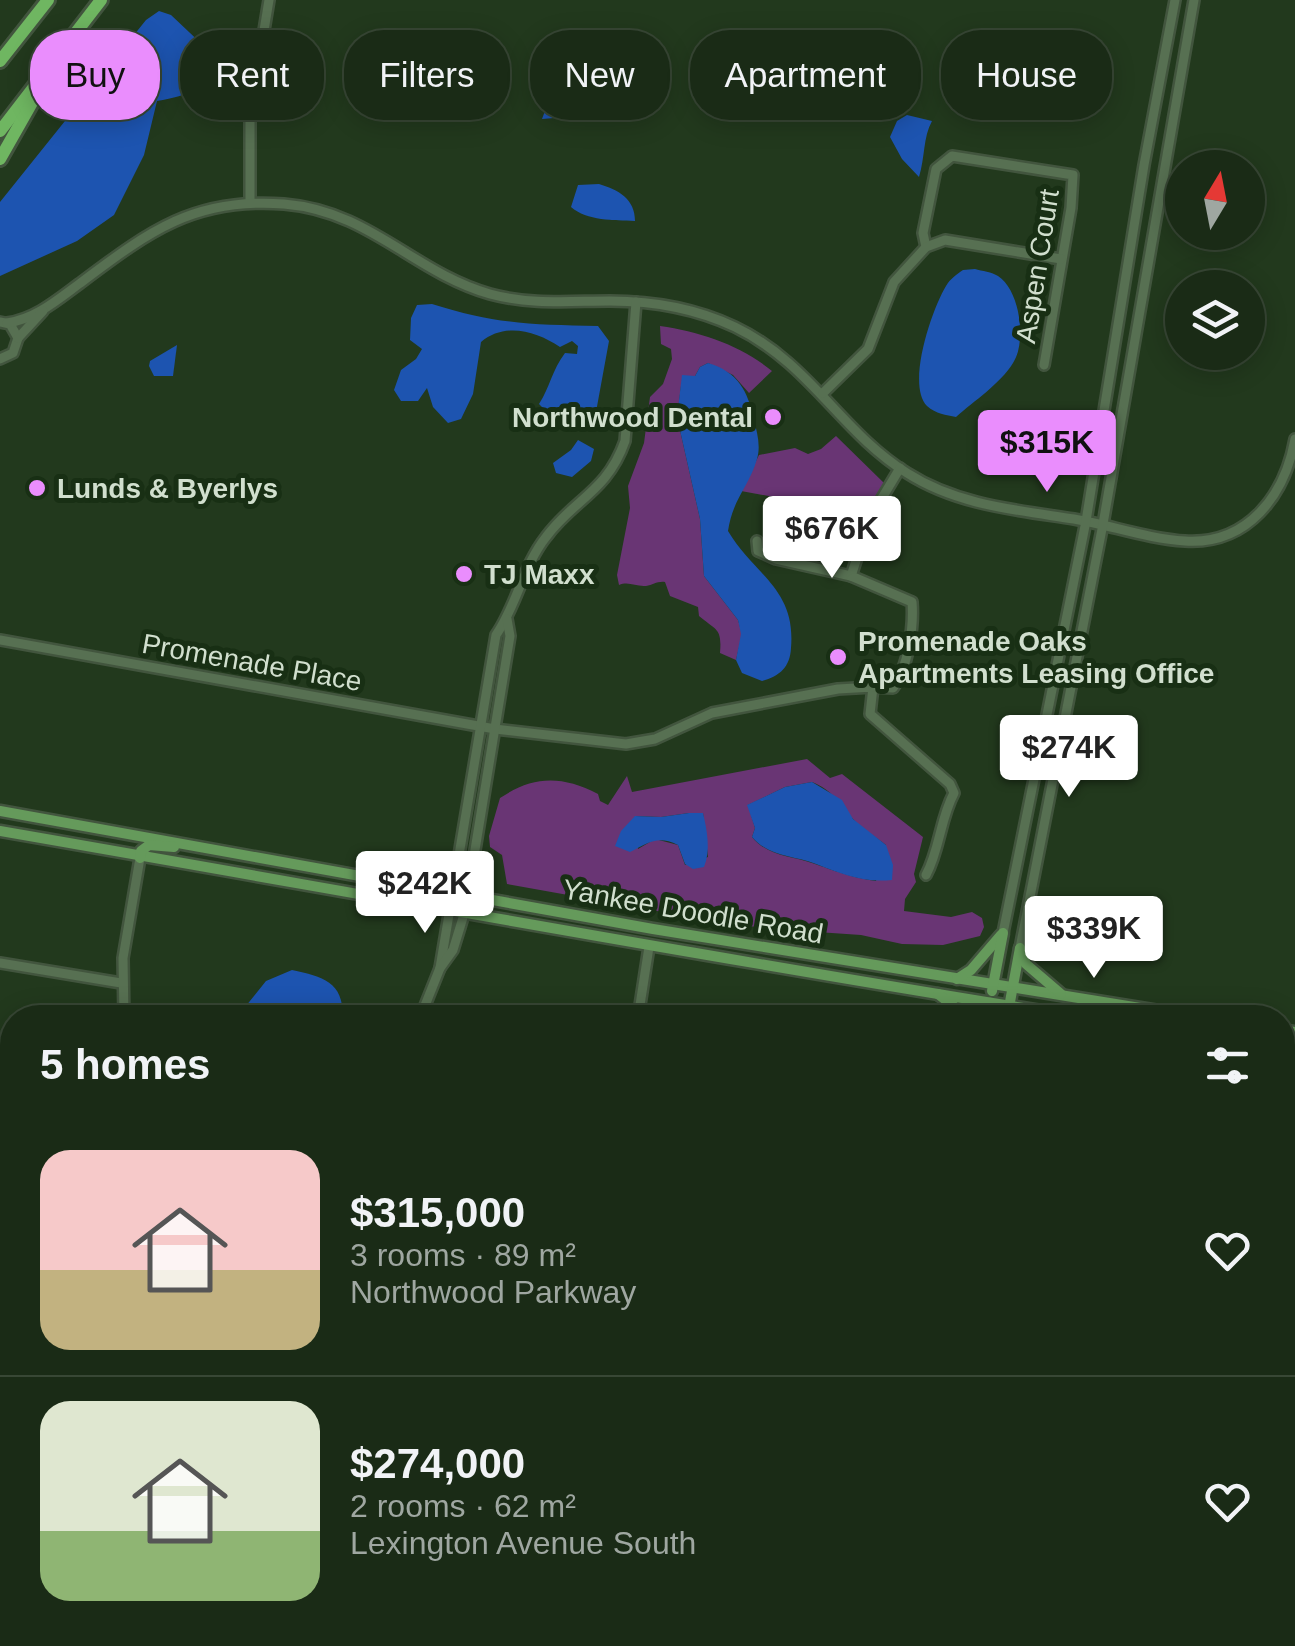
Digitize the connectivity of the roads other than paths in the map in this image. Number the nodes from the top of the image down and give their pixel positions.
1 (48, 0) edge
2 (101, 0) edge
3 (270, 0) edge
4 (1175, 0) edge
5 (1194, 0) edge
6 (78, 30) edge
7 (0, 61) edge
8 (30, 92) edge
9 (30, 106) edge
10 (0, 130) edge
11 (0, 159) edge
12 (250, 203) junction
13 (926, 247) junction
14 (1061, 259) junction
15 (636, 302) junction
16 (44, 310) junction
17 (3, 323) edge
18 (18, 338) junction
19 (1, 359) edge
20 (1044, 365) dead end
21 (823, 394) junction
22 (1295, 439) edge
23 (900, 468) junction
24 (1086, 521) junction
25 (1104, 524) junction
26 (756, 542) dead end
27 (851, 576) junction
28 (507, 619) junction
29 (0, 640) edge
30 (874, 687) junction
31 (482, 726) junction
32 (496, 729) junction
33 (0, 811) edge
34 (0, 831) edge
35 (235, 852) junction
36 (140, 858) junction
37 (926, 875) dead end
38 (451, 891) junction
39 (468, 894) junction
40 (448, 908) junction
41 (465, 911) junction
42 (1002, 933) junction
43 (650, 946) junction
44 (1020, 948) junction
45 (0, 963) edge
46 (440, 968) junction
47 (956, 979) junction
48 (121, 983) junction
49 (993, 985) junction
50 (1012, 988) junction
51 (937, 994) junction
52 (1064, 996) junction
53 (990, 1002) junction
54 (123, 1005) edge
55 (425, 1005) edge
56 (640, 1005) edge
57 (951, 1005) edge
58 (989, 1005) edge
59 (996, 1005) edge
60 (1009, 1005) edge
61 (1120, 1005) edge

1 - 7 highway
2 - 6 highway
3 - 12 street
4 - 24 street
5 - 25 street
8 - 10 highway
9 - 11 highway
12 - 15 street
12 - 16 street
13 - 14 street
13 - 14 street, Aspen Court
13 - 21 street
14 - 20 street, Aspen Court
15 - 21 street
15 - 28 street
16 - 17 street
16 - 18 street
17 - 18 street
18 - 19 street
21 - 23 street
22 - 25 street
23 - 24 street
23 - 27 street
24 - 25 street
24 - 42 street
25 - 44 street
26 - 27 street
27 - 30 street
28 - 31 street
28 - 32 street
29 - 31 street, Promenade Place
30 - 32 street, Promenade Place
30 - 37 street
31 - 32 street, Promenade Place
31 - 38 street
32 - 39 street
33 - 35 main road, Yankee Doodle Road
34 - 36 main road, Yankee Doodle Road
35 - 36 main road
35 - 38 main road, Yankee Doodle Road
36 - 40 main road, Yankee Doodle Road
36 - 48 street
38 - 39 main road, Yankee Doodle Road
38 - 40 street
39 - 41 street
39 - 47 main road, Yankee Doodle Road
40 - 41 main road, Yankee Doodle Road
40 - 46 street
41 - 43 main road, Yankee Doodle Road
41 - 46 street
42 - 47 main road
42 - 49 main road
43 - 51 main road, Yankee Doodle Road
43 - 56 street
44 - 50 main road
44 - 52 main road
45 - 48 street
46 - 55 street
47 - 49 main road, Yankee Doodle Road
48 - 54 street
49 - 50 main road, Yankee Doodle Road
49 - 53 main road
50 - 52 main road, Yankee Doodle Road
50 - 60 main road
51 - 53 main road, Yankee Doodle Road
51 - 57 main road
52 - 61 main road, Yankee Doodle Road
53 - 58 street
53 - 59 main road, Yankee Doodle Road

